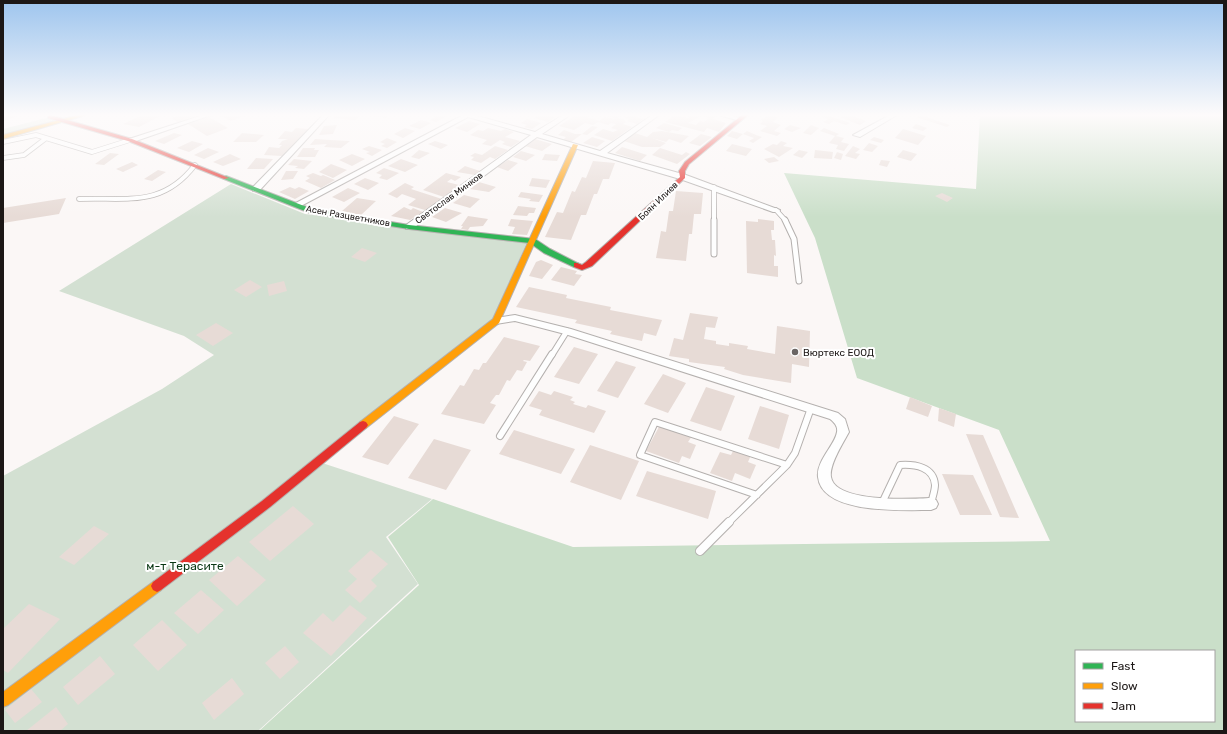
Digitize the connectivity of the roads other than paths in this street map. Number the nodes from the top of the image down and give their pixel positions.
1 (32, 149) edge
2 (80, 149) edge
3 (103, 149) edge
4 (154, 149) edge
5 (293, 149) edge
6 (401, 149) edge
7 (516, 149) edge
8 (573, 149) edge
9 (589, 149) edge
10 (607, 149) edge
11 (704, 149) edge
12 (602, 153) junction
13 (3, 158) edge
14 (195, 165) junction
15 (683, 177) junction
16 (714, 187) junction
17 (256, 189) junction
18 (79, 199) dead end
19 (296, 205) junction
20 (776, 210) joint
21 (409, 227) junction
22 (532, 241) junction
23 (714, 254) dead end
24 (582, 268) joint
25 (799, 281) dead end
26 (496, 321) junction
27 (567, 331) junction
28 (811, 408) junction
29 (500, 436) dead end
30 (787, 465) junction
31 (757, 495) junction
32 (882, 503) junction
33 (930, 504) joint
34 (700, 551) dead end
35 (3, 700) edge

1 - 13 lane
2 - 3 lane
4 - 14 street, Асен Разцветников
5 - 17 street
6 - 19 street
7 - 21 street, Светослав Минков
8 - 22 street
9 - 12 street
10 - 12 street
11 - 15 street, Боян Илиев
12 - 15 street
14 - 17 street, Асен Разцветников
14 - 18 lane
15 - 16 street
15 - 24 street, Боян Илиев
16 - 20 street
16 - 23 lane
17 - 19 street, Асен Разцветников
19 - 21 street, Асен Разцветников
20 - 25 lane
21 - 22 street, Асен Разцветников
22 - 24 street, Асен Разцветников
22 - 26 street
26 - 27 street
26 - 35 street
27 - 28 street
27 - 29 lane
28 - 30 lane
28 - 32 street
30 - 31 lane
30 - 31 lane
31 - 34 lane
32 - 33 street
32 - 33 lane

